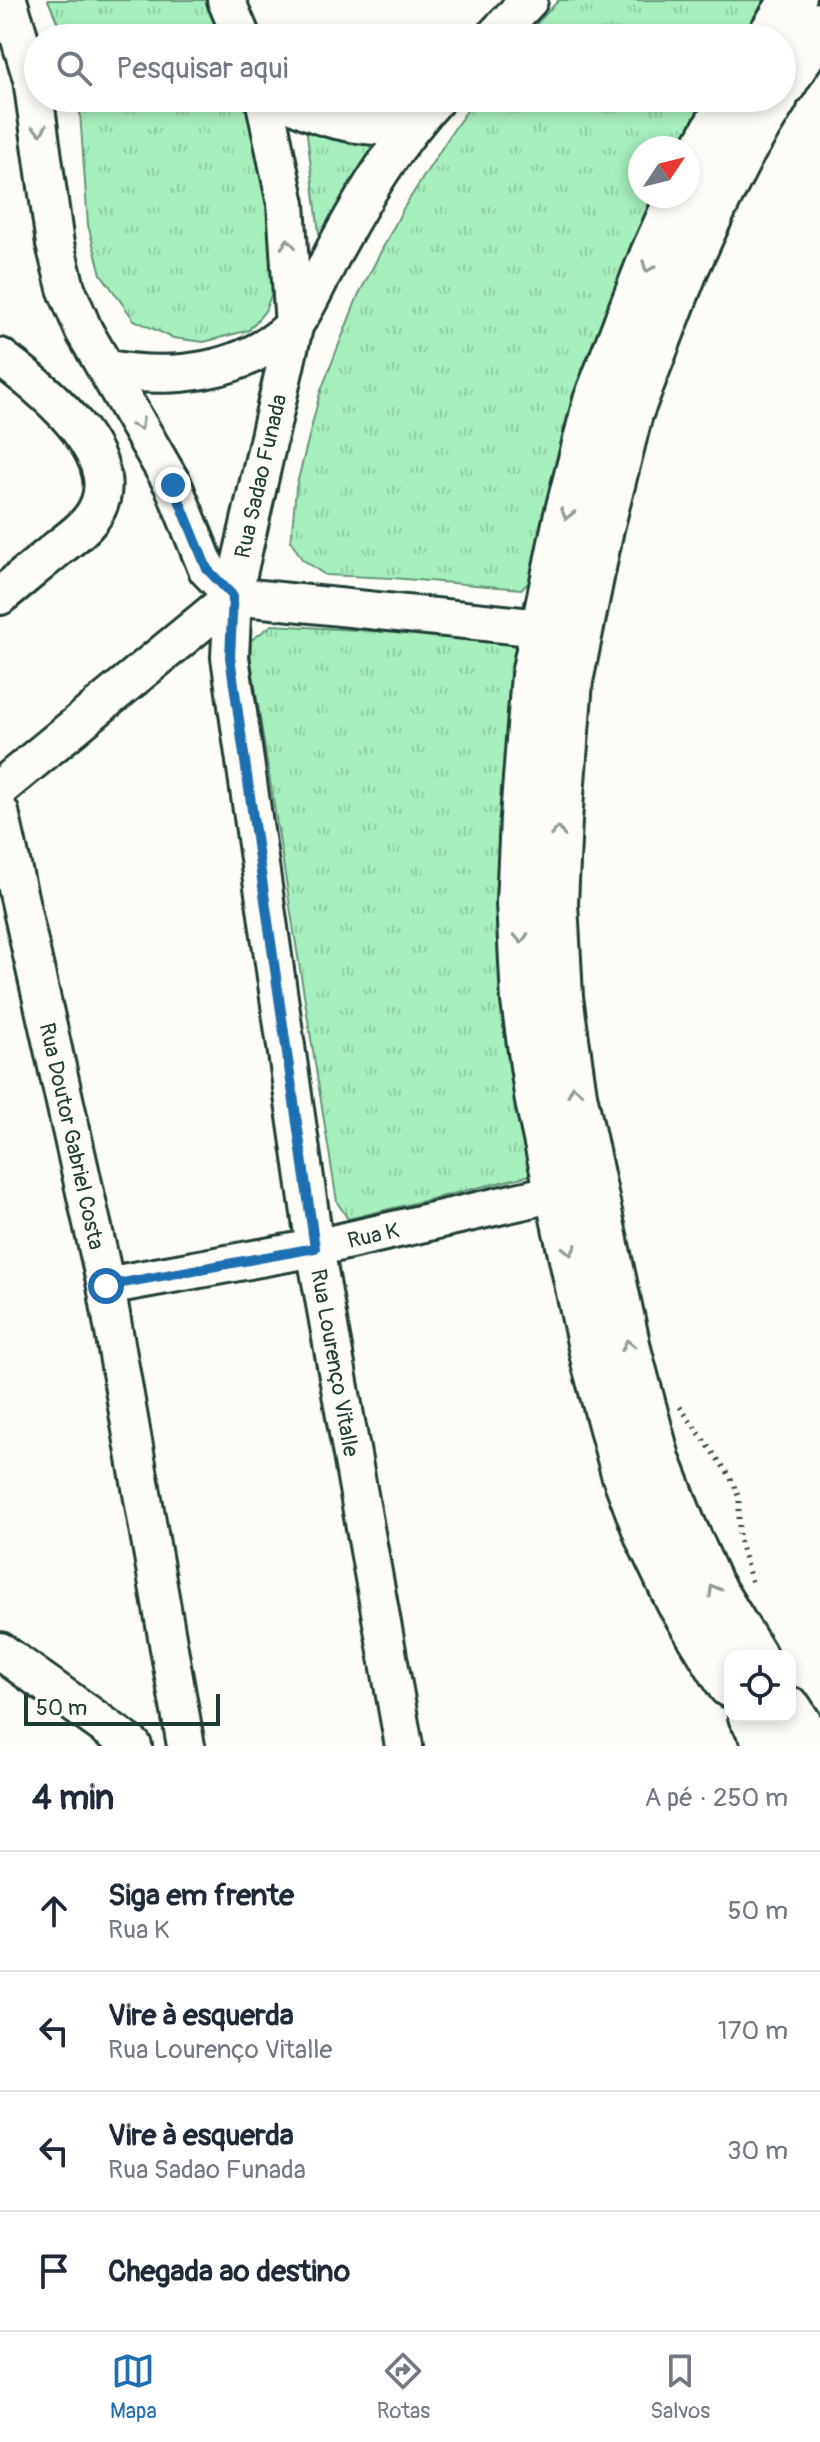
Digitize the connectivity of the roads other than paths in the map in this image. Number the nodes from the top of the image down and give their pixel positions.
1 (8, 0) edge
2 (226, 0) edge
3 (529, 0) edge
4 (793, 0) edge
5 (236, 24) edge
6 (506, 24) edge
7 (778, 24) edge
8 (820, 25) edge
9 (796, 64) edge
10 (16, 75) edge
11 (24, 110) edge
12 (25, 112) edge
13 (267, 112) edge
14 (313, 112) edge
15 (424, 112) edge
16 (724, 112) edge
17 (766, 112) edge
18 (410, 127) junction
19 (700, 156) edge
20 (674, 208) edge
21 (294, 327) junction
22 (0, 357) edge
23 (108, 369) junction
24 (0, 596) edge
25 (233, 596) junction
26 (562, 630) junction
27 (0, 788) edge
28 (0, 812) edge
29 (576, 1188) junction
30 (315, 1248) junction
31 (106, 1286) junction
32 (750, 1650) edge
33 (0, 1651) edge
34 (724, 1675) edge
35 (796, 1719) edge
36 (755, 1722) edge
37 (133, 1746) edge
38 (186, 1746) edge
39 (404, 1746) edge
40 (770, 1746) edge
41 (813, 1746) edge

1 - 10 street, Rua Sadao Funada
2 - 5 street
3 - 6 street
4 - 7 main road
8 - 9 main road
10 -> 11 street, Rua Sadao Funada
12 -> 23 street, Rua Sadao Funada
21 -> 13 street, Rua Sadao Funada
14 - 18 street
15 - 18 street
16 - 19 main road
17 - 26 main road
18 - 21 street
20 -> 26 main road
21 - 23 street
21 - 25 street, Rua Sadao Funada
22 - 24 street
23 -> 25 street, Rua Sadao Funada
25 - 26 street
25 - 27 street
25 - 30 street, Rua Lourenço Vitalle
26 - 29 main road
28 - 31 street, Rua Doutor Gabriel Costa
29 - 30 street, Rua K
32 -> 29 main road
29 -> 34 main road
30 - 31 street, Rua K
30 - 39 street, Rua Lourenço Vitalle
31 - 38 street, Rua Doutor Gabriel Costa
33 - 37 street
35 - 41 main road
36 - 40 main road

